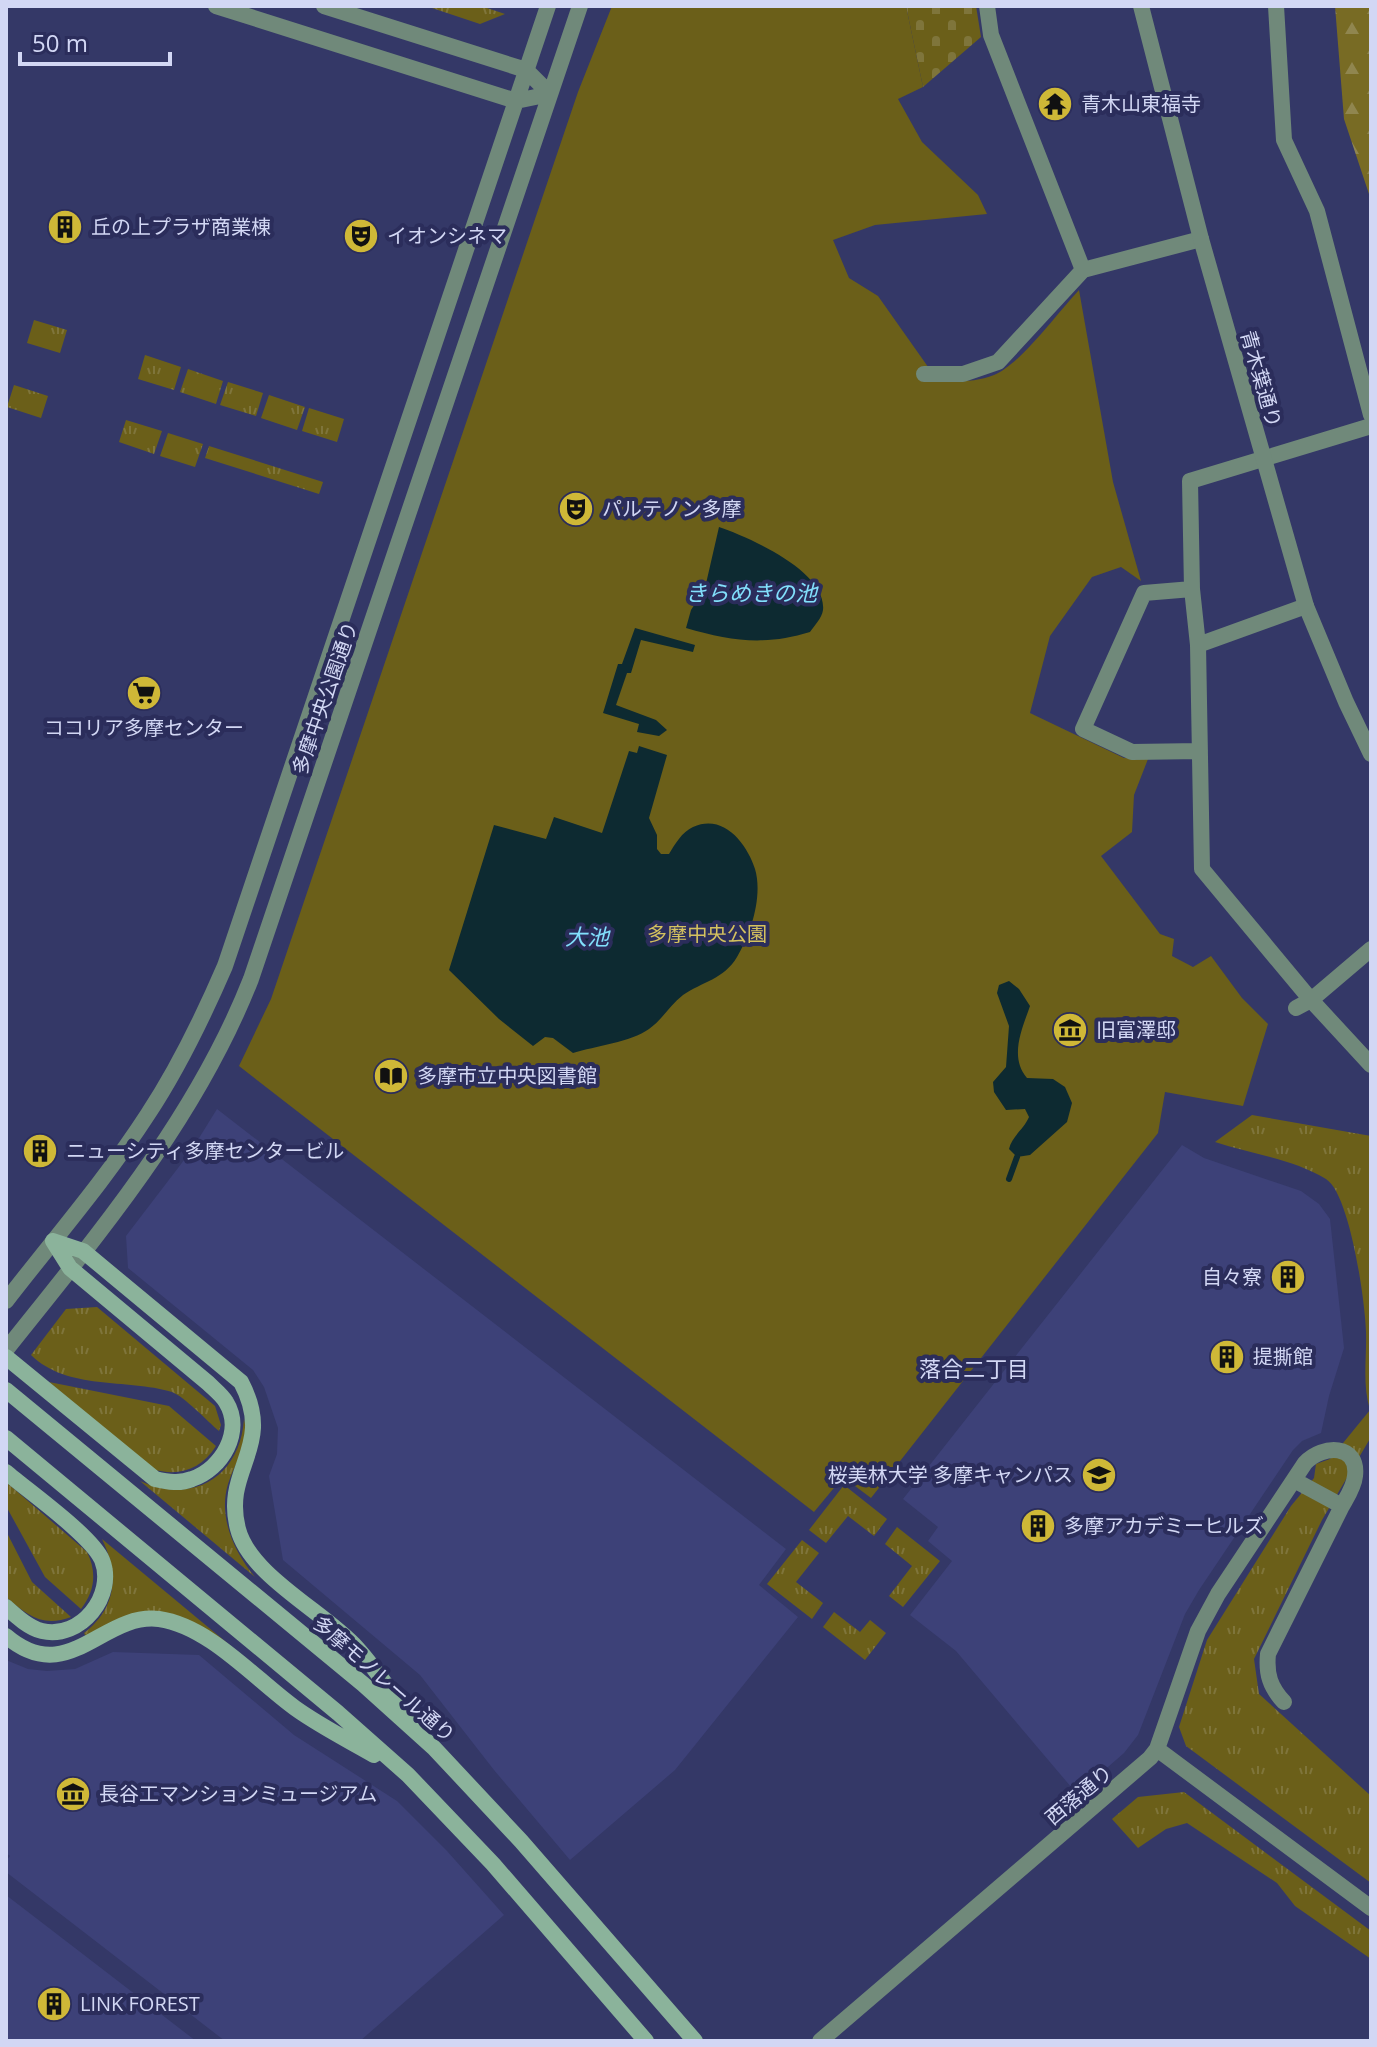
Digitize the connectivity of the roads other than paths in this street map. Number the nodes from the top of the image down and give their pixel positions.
1 (216, 6) edge
2 (324, 6) edge
3 (548, 6) edge
4 (580, 6) edge
5 (987, 6) edge
6 (1141, 6) edge
7 (1276, 6) edge
8 (526, 70) junction
9 (550, 94) junction
10 (516, 101) junction
11 (1201, 239) junction
12 (1083, 270) junction
13 (924, 374) dead end
14 (1371, 415) edge
15 (1371, 426) edge
16 (1262, 459) junction
17 (1192, 589) junction
18 (1306, 606) junction
19 (1198, 645) junction
20 (1200, 751) junction
21 (1371, 754) edge
22 (1371, 949) edge
23 (1304, 1004) junction
24 (1371, 1065) edge
25 (53, 1241) junction
26 (83, 1251) junction
27 (70, 1268) junction
28 (6, 1301) edge
29 (6, 1350) edge
30 (6, 1357) edge
31 (6, 1390) edge
32 (6, 1438) edge
33 (6, 1472) edge
34 (1294, 1480) junction
35 (1342, 1506) junction
36 (6, 1607) edge
37 (6, 1636) edge
38 (1284, 1702) dead end
39 (434, 1748) junction
40 (1157, 1749) junction
41 (408, 1775) junction
42 (1371, 1908) edge
43 (646, 2041) edge
44 (695, 2041) edge
45 (820, 2041) edge

1 - 10 street
2 - 8 street
3 - 8 street, 多摩中央公園通り
4 - 9 street, 多摩中央公園通り
5 - 12 street
6 - 11 street, 青木葉通り
7 - 14 street
8 - 9 street
8 - 10 street, 多摩中央公園通り
9 - 10 street
9 - 26 street, 多摩中央公園通り
10 - 25 street, 多摩中央公園通り
11 - 12 street
11 - 16 street, 青木葉通り
12 - 13 street
15 - 16 street
16 - 17 street
16 - 18 street, 青木葉通り
17 - 19 street
17 - 20 street
18 - 19 street
18 - 21 street, 青木葉通り
19 - 20 street
20 - 23 street
22 - 23 street
23 - 24 street
25 - 26 main road
25 - 27 main road
25 - 28 street, 多摩中央公園通り
26 - 27 street, 多摩中央公園通り
26 - 39 main road
27 - 29 street, 多摩中央公園通り
27 - 30 main road
31 - 39 main road, 多摩モノレール通り
32 - 41 main road
33 - 36 main road
34 - 35 street
34 - 35 street
34 - 40 street
35 - 38 street
37 - 41 main road
39 - 44 main road, 多摩モノレール通り
40 - 42 street
40 - 45 street, 西落通り
41 - 43 main road

